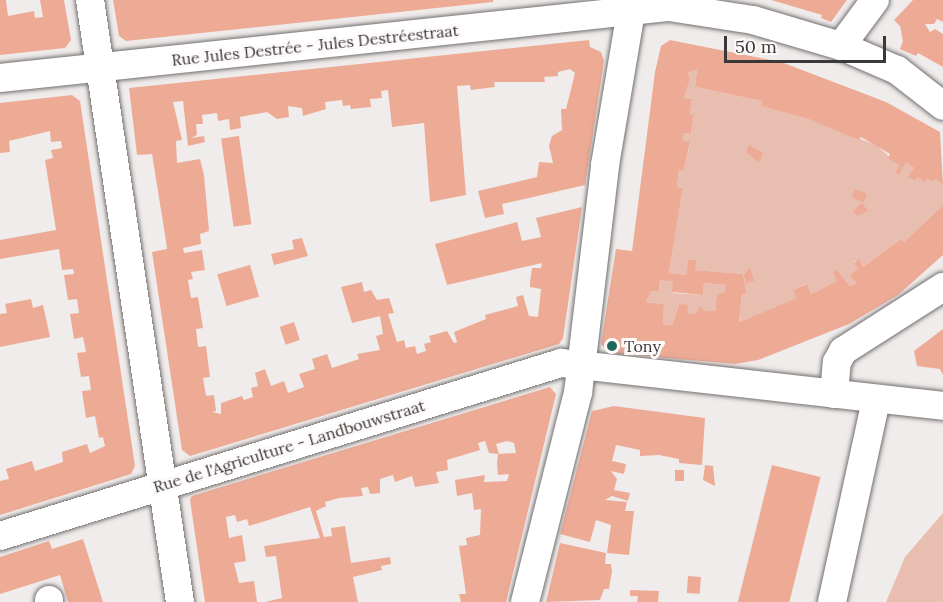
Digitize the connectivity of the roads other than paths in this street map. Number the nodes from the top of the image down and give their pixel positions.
1 (90, 0) edge
2 (875, 0) edge
3 (632, 6) edge
4 (841, 46) junction
5 (100, 68) junction
6 (0, 78) edge
7 (943, 106) edge
8 (943, 287) edge
9 (580, 366) junction
10 (834, 394) junction
11 (876, 400) junction
12 (943, 406) edge
13 (163, 485) junction
14 (0, 536) edge
15 (180, 602) edge
16 (525, 602) edge
17 (832, 602) edge

1 - 5 street
2 - 4 street
3 - 4 street, Rue Jules Destrée - Jules Destréestraat
3 - 5 street, Rue Jules Destrée - Jules Destréestraat
3 - 9 street
4 - 7 street, Rue Jules Destrée - Jules Destréestraat
5 - 6 street, Rue Jules Destrée - Jules Destréestraat
5 - 13 street
8 - 10 street
9 - 10 street, Rue de l'Agriculture - Landbouwstraat
9 - 13 street, Rue de l'Agriculture - Landbouwstraat
9 - 16 street
10 - 11 street, Rue de l'Agriculture - Landbouwstraat
11 - 12 street, Rue de l'Agriculture - Landbouwstraat
11 - 17 street
13 - 14 street, Rue de l'Agriculture - Landbouwstraat
13 - 15 street

